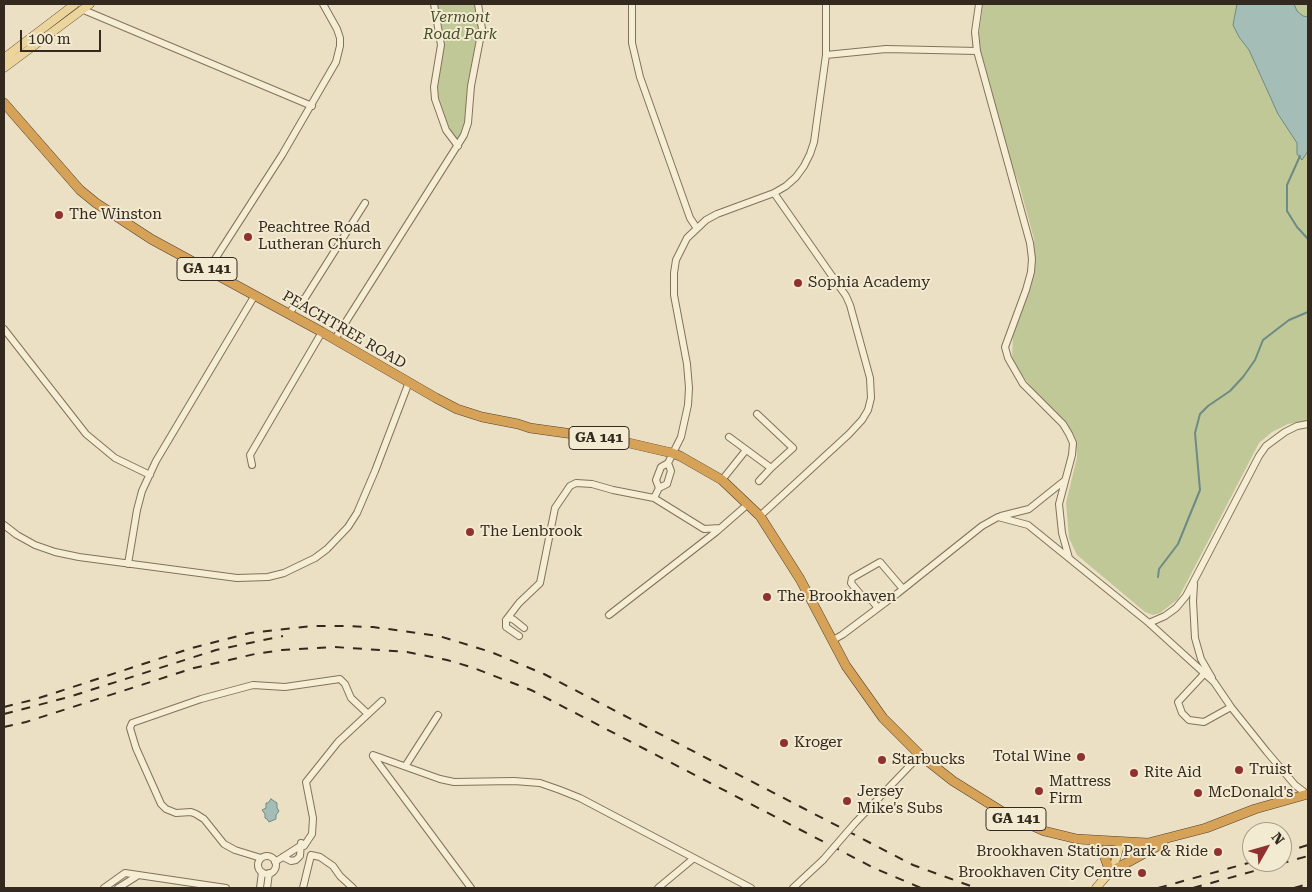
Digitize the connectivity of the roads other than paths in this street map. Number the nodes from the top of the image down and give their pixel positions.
1 (75, 4) edge
2 (323, 4) edge
3 (434, 4) edge
4 (478, 4) edge
5 (632, 4) edge
6 (826, 4) edge
7 (979, 4) edge
8 (86, 6) edge
9 (977, 51) junction
10 (826, 56) junction
11 (4, 58) edge
12 (4, 68) edge
13 (4, 103) edge
14 (312, 106) junction
15 (458, 146) junction
16 (774, 193) junction
17 (365, 203) dead end
18 (696, 228) junction
19 (208, 270) junction
20 (255, 295) junction
21 (289, 314) junction
22 (4, 329) edge
23 (322, 332) junction
24 (335, 340) junction
25 (409, 382) junction
26 (757, 414) dead end
27 (1308, 424) edge
28 (729, 437) dead end
29 (746, 450) junction
30 (672, 453) junction
31 (668, 464) junction
32 (252, 465) dead end
33 (771, 468) junction
34 (150, 475) junction
35 (722, 480) junction
36 (759, 481) dead end
37 (1064, 482) junction
38 (658, 488) junction
39 (654, 498) junction
40 (748, 504) junction
41 (760, 516) junction
42 (998, 517) junction
43 (4, 525) edge
44 (720, 528) junction
45 (1069, 559) junction
46 (128, 564) junction
47 (1195, 581) junction
48 (903, 589) junction
49 (878, 608) junction
50 (609, 615) dead end
51 (506, 620) junction
52 (1149, 623) junction
53 (833, 640) junction
54 (1204, 674) junction
55 (1214, 682) junction
56 (382, 701) dead end
57 (1231, 707) junction
58 (368, 714) junction
59 (438, 715) dead end
60 (920, 755) junction
61 (406, 765) junction
62 (1308, 794) edge
63 (1172, 838) junction
64 (1093, 841) junction
65 (1121, 842) junction
66 (261, 858) junction
67 (694, 858) junction
68 (275, 862) junction
69 (1110, 872) junction
70 (266, 873) junction
71 (137, 876) junction
72 (104, 888) edge
73 (118, 888) edge
74 (226, 888) edge
75 (260, 888) edge
76 (267, 888) edge
77 (303, 888) edge
78 (353, 888) edge
79 (470, 888) edge
80 (658, 888) edge
81 (751, 888) edge
82 (793, 888) edge
83 (1096, 888) edge

1 - 11 main road
2 - 14 street
3 - 15 street
4 - 15 street
5 - 18 street
6 - 10 street
7 - 9 street
8 - 12 main road
8 - 14 street
9 - 10 street
9 - 37 street
10 - 16 street
13 - 19 highway, PEACHTREE ROAD / GA 141
14 - 19 street
15 - 24 street
16 - 18 street
16 - 41 street
17 - 21 street
18 - 30 street
19 - 20 highway, PEACHTREE ROAD / GA 141
20 - 21 highway, PEACHTREE ROAD / GA 141
20 - 34 street
21 - 23 highway, PEACHTREE ROAD / GA 141
22 - 34 street
23 - 24 highway, PEACHTREE ROAD / GA 141
23 - 32 street
24 - 25 highway, PEACHTREE ROAD / GA 141
25 - 30 highway, PEACHTREE ROAD / GA 141
25 - 46 street
26 - 33 street
27 - 47 street
28 - 29 street
29 - 33 street
29 - 35 street
30 - 31 street
30 - 35 highway, PEACHTREE ROAD / GA 141
31 - 38 street
31 - 38 street
33 - 36 street
34 - 46 street
35 - 40 highway, GA 141
37 - 42 street
37 - 45 street
38 - 39 street
39 - 44 street
39 - 51 street
40 - 41 highway, GA 141
40 - 44 street
41 - 53 highway, GA 141
42 - 45 street
42 - 48 street
43 - 46 street
44 - 50 street
45 - 52 street
47 - 52 street
47 - 55 street
48 - 49 street
48 - 49 street
49 - 53 street
51 - 51 street
52 - 54 street
53 - 60 highway, GA 141
54 - 55 street
54 - 57 street
55 - 57 street
56 - 58 street
57 - 62 street
58 - 66 street
58 - 68 street
59 - 61 street
60 - 64 highway, GA 141
60 - 82 street, bridge
61 - 67 street
61 - 79 street
62 - 63 highway, GA 141
63 - 65 highway, GA 141
63 - 69 highway
64 - 65 highway, GA 141
64 - 69 highway
65 - 69 main road
66 - 68 street
66 - 70 street
67 - 80 street
67 - 81 street
68 - 70 street
69 - 83 main road
70 - 75 street
70 - 76 street
71 - 72 street
71 - 73 street
71 - 74 street
77 - 78 street

